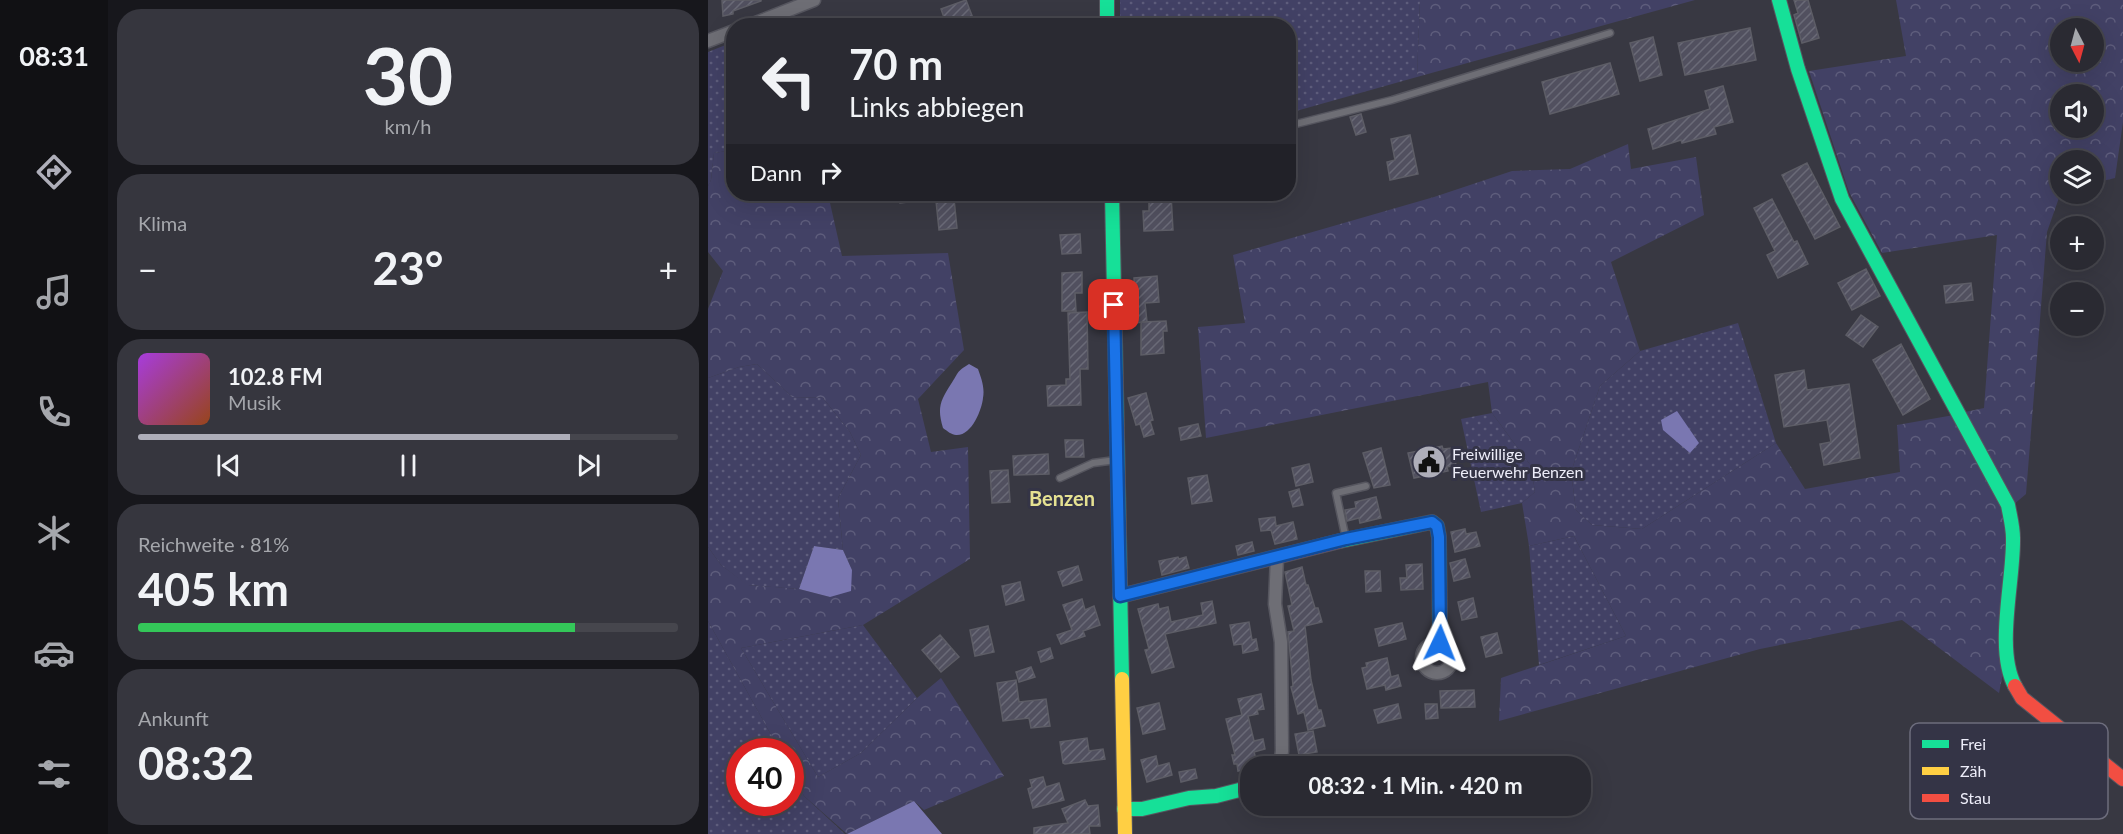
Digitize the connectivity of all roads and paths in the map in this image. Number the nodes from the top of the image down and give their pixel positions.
1 (814, 0) edge
2 (1107, 0) edge
3 (1779, 0) edge
4 (768, 18) edge
5 (1107, 18) edge
6 (1610, 33) dead end
7 (726, 34) edge
8 (708, 41) edge
9 (1296, 124) edge
10 (1112, 201) edge
11 (1116, 460) junction
12 (1060, 478) dead end
13 (1365, 486) dead end
14 (1346, 539) junction
15 (1277, 557) junction
16 (1120, 596) junction
17 (1440, 643) dead end
18 (2053, 723) edge
19 (1281, 756) edge
20 (2108, 767) edge
21 (2123, 779) edge
22 (1240, 790) edge
23 (1124, 809) junction
24 (1125, 834) edge

1 - 4 street
2 - 5 street
3 - 18 street
6 - 9 lane
7 - 8 street
10 - 11 street
11 - 12 lane
11 - 16 street
13 - 14 lane
14 - 15 street
14 - 17 street
15 - 16 street
15 - 19 street
16 - 23 street
20 - 21 street
22 - 23 street
23 - 24 street

